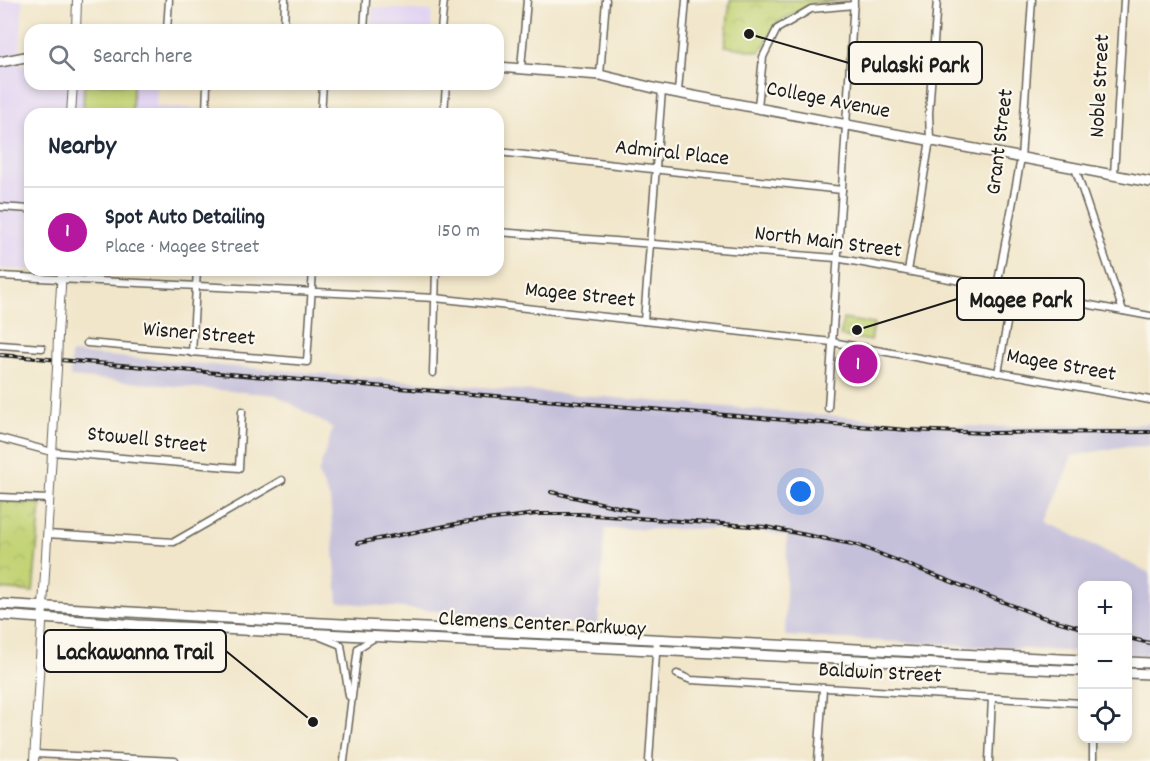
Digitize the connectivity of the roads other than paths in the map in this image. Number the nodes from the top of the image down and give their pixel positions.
1 (78, 0) edge
2 (169, 0) edge
3 (285, 0) edge
4 (366, 0) edge
5 (444, 0) edge
6 (526, 0) edge
7 (606, 0) edge
8 (686, 0) edge
9 (937, 0) edge
10 (1032, 0) edge
11 (1124, 0) edge
12 (854, 3) edge
13 (76, 24) edge
14 (167, 24) edge
15 (284, 24) edge
16 (364, 24) edge
17 (442, 24) edge
18 (24, 58) edge
19 (0, 62) edge
20 (504, 67) edge
21 (521, 68) junction
22 (600, 75) junction
23 (73, 90) edge
24 (207, 90) edge
25 (323, 90) edge
26 (446, 90) edge
27 (662, 90) junction
28 (678, 92) junction
29 (758, 107) junction
30 (71, 108) edge
31 (206, 108) edge
32 (321, 108) edge
33 (444, 108) edge
34 (846, 124) junction
35 (930, 140) junction
36 (504, 153) edge
37 (1021, 158) junction
38 (1075, 168) junction
39 (656, 170) junction
40 (1114, 175) junction
41 (1150, 182) edge
42 (842, 190) junction
43 (0, 207) edge
44 (24, 209) edge
45 (504, 232) edge
46 (650, 244) junction
47 (836, 258) junction
48 (908, 271) junction
49 (0, 276) edge
50 (61, 276) edge
51 (197, 276) edge
52 (312, 276) edge
53 (436, 276) edge
54 (61, 280) junction
55 (196, 286) junction
56 (997, 287) junction
57 (1013, 290) junction
58 (311, 292) junction
59 (435, 298) junction
60 (1123, 311) junction
61 (1150, 316) edge
62 (644, 321) junction
63 (832, 342) junction
64 (87, 343) dead end
65 (0, 345) edge
66 (42, 348) dead end
67 (192, 353) junction
68 (434, 373) dead end
69 (998, 373) junction
70 (1150, 400) edge
71 (828, 408) dead end
72 (242, 411) dead end
73 (0, 438) edge
74 (52, 452) junction
75 (282, 480) dead end
76 (0, 497) edge
77 (49, 500) junction
78 (47, 534) junction
79 (0, 604) edge
80 (43, 607) junction
81 (0, 615) edge
82 (42, 618) junction
83 (308, 634) junction
84 (377, 637) junction
85 (657, 639) junction
86 (655, 650) junction
87 (1078, 660) edge
88 (1132, 662) edge
89 (1150, 663) edge
90 (1078, 671) edge
91 (1132, 673) edge
92 (677, 674) dead end
93 (1150, 674) edge
94 (823, 689) junction
95 (992, 698) junction
96 (350, 700) junction
97 (1078, 703) edge
98 (1094, 743) edge
99 (35, 758) edge
100 (175, 761) edge
101 (344, 761) edge
102 (649, 761) edge
103 (818, 761) edge
104 (989, 761) edge
105 (1093, 761) edge

1 - 13 street
2 - 14 street
3 - 15 street
4 - 16 street
5 - 17 street
6 - 21 street
7 - 22 street
8 - 28 street
9 - 35 street
10 - 37 street, Grant Street
11 - 40 street, Noble Street
12 - 29 street
12 - 34 street
18 - 19 main road
20 - 21 main road, College Avenue
21 - 22 main road, College Avenue
22 - 27 main road, College Avenue
23 - 30 street
24 - 31 street
25 - 32 street
26 - 33 street
27 - 28 main road, College Avenue
27 - 39 street
28 - 29 main road, College Avenue
29 - 34 main road, College Avenue
34 - 35 main road, College Avenue
34 - 42 street
35 - 37 main road, College Avenue
35 - 48 street
36 - 39 street, Admiral Place
37 - 38 main road, College Avenue
37 - 56 street, Grant Street
38 - 40 main road, College Avenue
38 - 60 street
39 - 42 street, Admiral Place
39 - 46 street
40 - 41 main road, College Avenue
42 - 47 street
43 - 44 street
45 - 46 street, North Main Street
46 - 47 street, North Main Street
46 - 62 street
47 - 48 street, North Main Street
47 - 63 street
48 - 56 street, North Main Street
49 - 54 street, Magee Street
50 - 54 street
51 - 55 street
52 - 58 street
53 - 59 street
54 - 55 street, Magee Street
54 - 74 street, bridge
55 - 58 street, Magee Street
55 - 67 street
56 - 57 street, North Main Street
57 - 60 street, North Main Street
57 - 69 street
58 - 59 street, Magee Street
58 - 67 street, Wisner Street
59 - 62 street, Magee Street
59 - 68 street
60 - 61 street, North Main Street
62 - 63 street, Magee Street
63 - 69 street, Magee Street
63 - 71 street
64 - 67 street, Wisner Street
65 - 66 street
69 - 70 street, Magee Street
72 - 74 street, Stowell Street
73 - 74 street, Stowell Street
74 - 77 street
75 - 78 street
76 - 77 street
77 - 78 street
78 - 80 street
79 - 80 main road, Clemens Center Parkway
80 - 82 street
80 - 85 main road, Clemens Center Parkway
81 - 82 main road, Clemens Center Parkway
82 - 83 main road, Clemens Center Parkway
82 - 99 street
83 - 84 main road, Clemens Center Parkway
83 - 96 street
84 - 86 main road, Clemens Center Parkway
84 - 96 street
85 - 86 street
85 - 87 main road, Clemens Center Parkway
86 - 90 main road, Clemens Center Parkway
86 - 102 street
88 - 89 main road
91 - 93 main road
92 - 94 street, Baldwin Street
94 - 95 street, Baldwin Street
94 - 103 street
95 - 97 street, Baldwin Street
95 - 104 street
96 - 101 street
98 - 105 street
99 - 100 street

